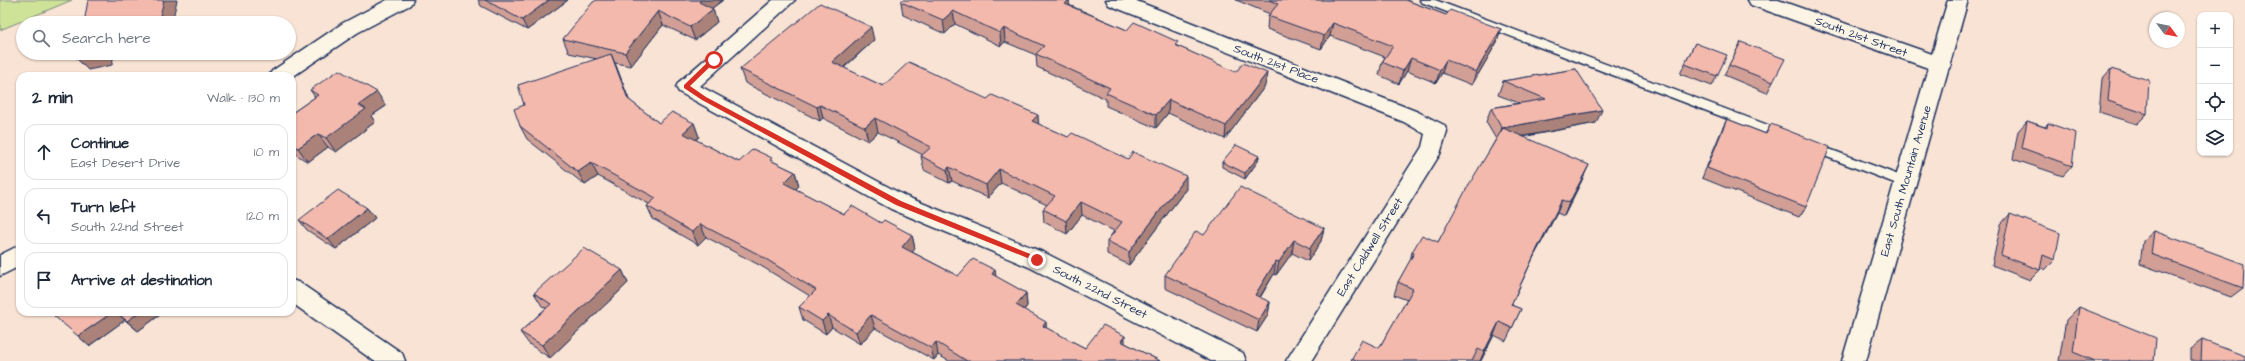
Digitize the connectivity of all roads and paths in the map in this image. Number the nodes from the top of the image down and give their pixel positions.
1 (403, 0) edge
2 (786, 0) edge
3 (1116, 0) edge
4 (1425, 0) edge
5 (1758, 0) edge
6 (1958, 0) edge
7 (1941, 65) junction
8 (285, 72) edge
9 (1436, 131) joint
10 (1789, 138) edge
11 (1804, 144) edge
12 (1905, 182) junction
13 (16, 257) edge
14 (0, 267) edge
15 (296, 293) edge
16 (393, 361) edge
17 (1234, 361) edge
18 (1298, 361) edge
19 (1854, 361) edge

1 - 8 street
2 - 17 street, South 22nd Street
3 - 9 street, South 21st Place
4 - 10 lane
5 - 7 street, South 21st Street
6 - 7 street, East South Mountain Avenue
7 - 12 street, East South Mountain Avenue
9 - 18 street, East Caldwell Street
11 - 12 lane
12 - 19 street, East South Mountain Avenue
13 - 14 street
15 - 16 street

